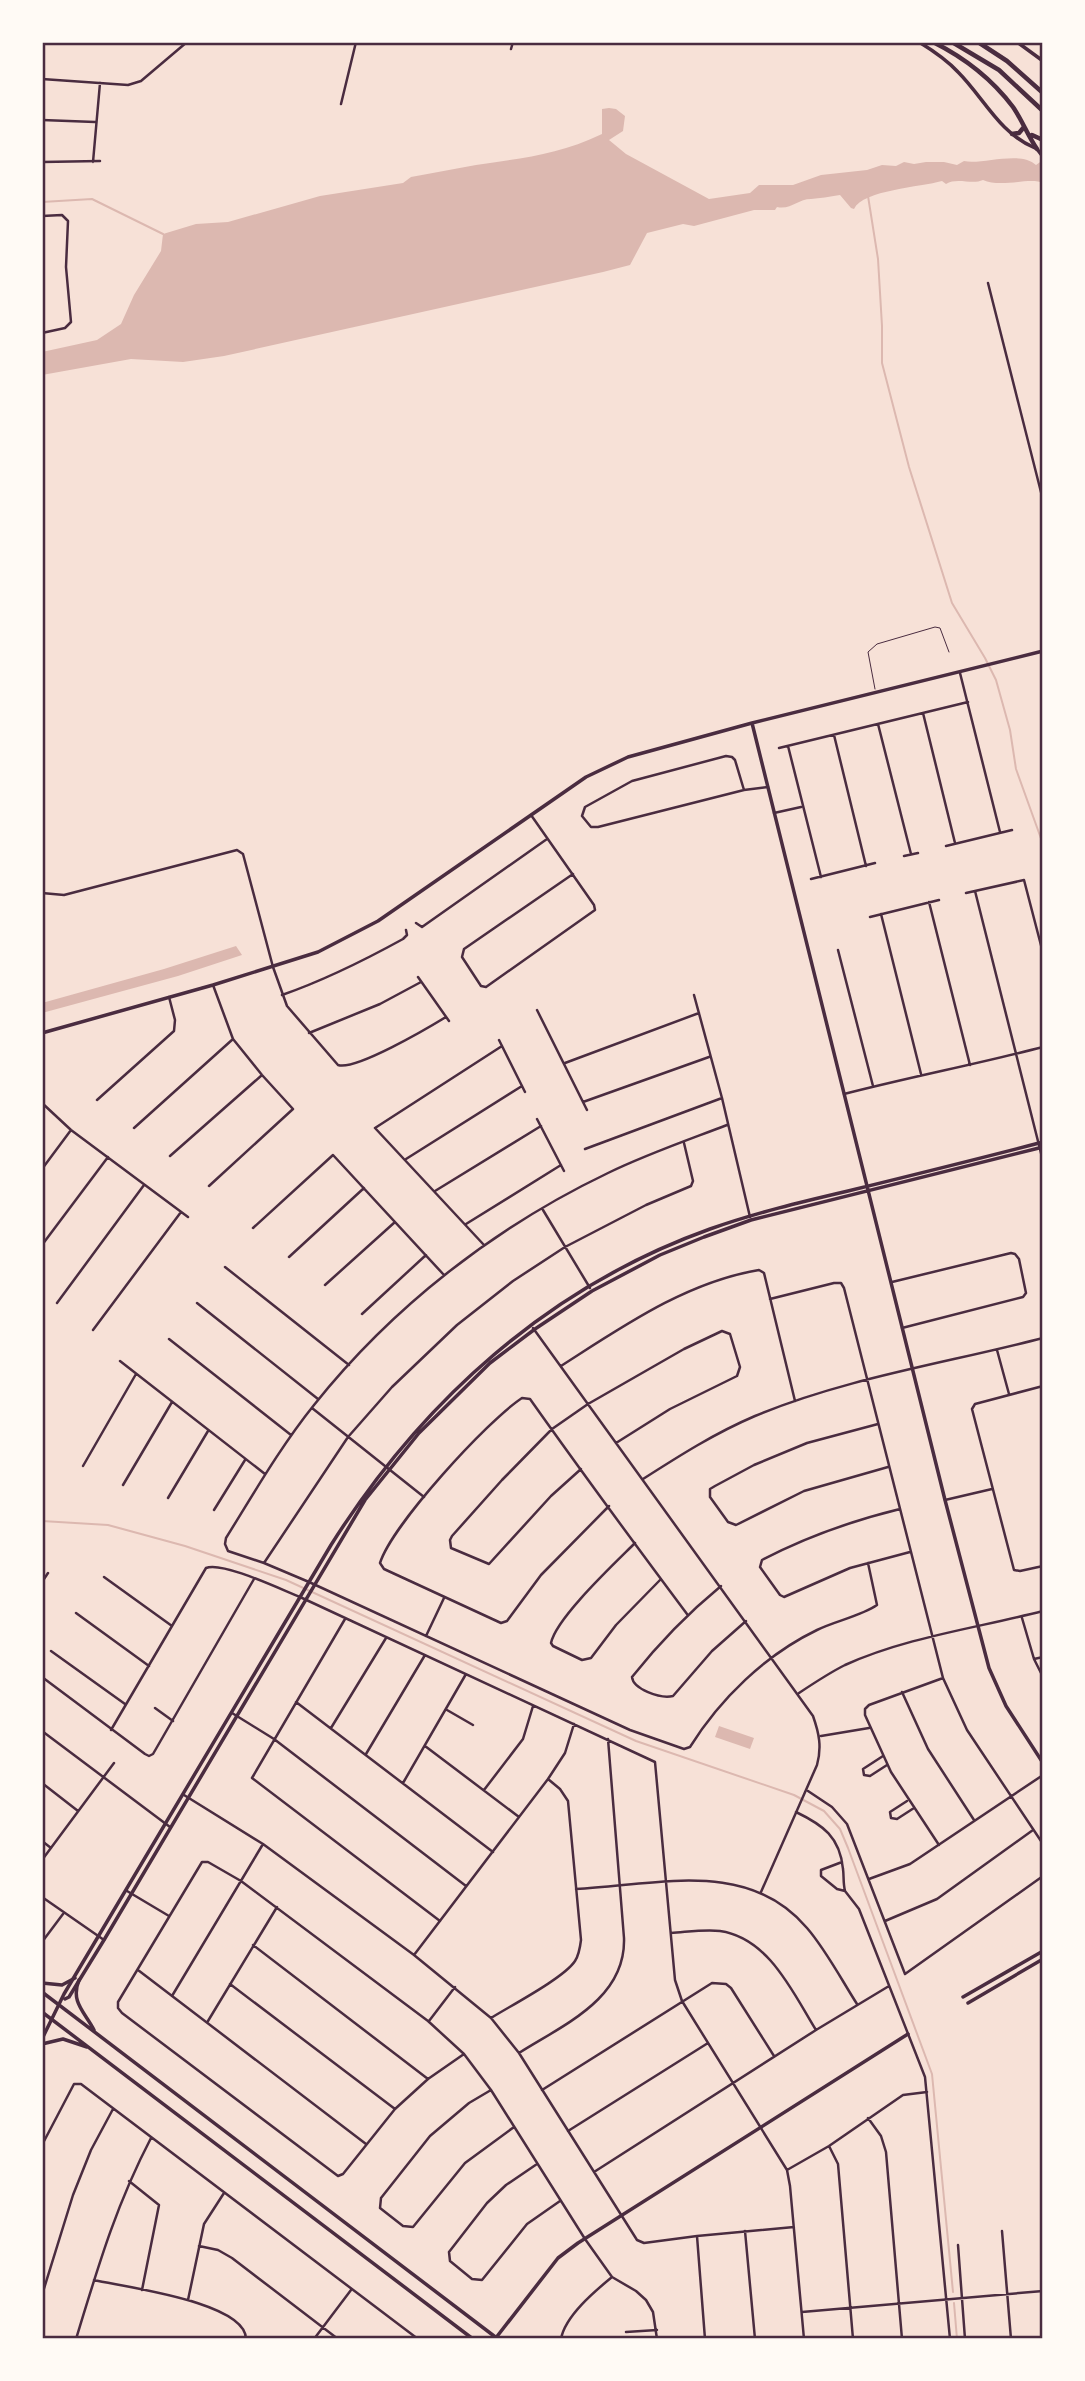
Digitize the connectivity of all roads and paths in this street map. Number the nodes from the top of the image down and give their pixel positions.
1 (187, 42) edge
2 (356, 42) edge
3 (513, 42) edge
4 (919, 42) edge
5 (933, 42) edge
6 (952, 42) edge
7 (978, 42) edge
8 (1017, 42) edge
9 (182, 44) edge
10 (510, 49) dead end
11 (1043, 61) edge
12 (42, 79) edge
13 (100, 83) junction
14 (1043, 93) edge
15 (341, 104) dead end
16 (1043, 111) edge
17 (42, 120) edge
18 (96, 122) junction
19 (1025, 126) junction
20 (1012, 134) junction
21 (1031, 135) junction
22 (1043, 143) edge
23 (1037, 149) junction
24 (1043, 156) edge
25 (100, 161) dead end
26 (42, 162) edge
27 (93, 162) junction
28 (42, 216) edge
29 (988, 283) dead end
30 (42, 333) edge
31 (1043, 500) edge
32 (1043, 651) edge
33 (948, 652) dead end
34 (960, 672) junction
35 (876, 693) junction
36 (968, 702) junction
37 (923, 713) junction
38 (752, 723) junction
39 (878, 723) junction
40 (834, 735) junction
41 (788, 746) junction
42 (779, 748) dead end
43 (768, 787) junction
44 (744, 790) junction
45 (803, 807) junction
46 (774, 813) junction
47 (531, 815) junction
48 (1012, 830) dead end
49 (1000, 832) junction
50 (547, 839) junction
51 (955, 843) junction
52 (946, 846) dead end
53 (918, 853) dead end
54 (911, 854) junction
55 (904, 856) dead end
56 (875, 863) dead end
57 (866, 866) junction
58 (573, 874) junction
59 (821, 877) junction
60 (811, 879) dead end
61 (975, 891) junction
62 (42, 893) edge
63 (967, 893) dead end
64 (939, 900) dead end
65 (929, 902) junction
66 (881, 914) junction
67 (870, 917) dead end
68 (416, 923) dead end
69 (405, 930) dead end
70 (838, 950) dead end
71 (1043, 953) edge
72 (273, 967) junction
73 (418, 977) dead end
74 (421, 982) junction
75 (214, 985) junction
76 (282, 995) junction
77 (694, 995) dead end
78 (169, 997) junction
79 (537, 1010) dead end
80 (699, 1013) junction
81 (446, 1017) junction
82 (449, 1021) dead end
83 (42, 1033) edge
84 (309, 1033) junction
85 (233, 1039) junction
86 (499, 1040) dead end
87 (502, 1046) junction
88 (1043, 1047) edge
89 (1016, 1054) junction
90 (709, 1056) junction
91 (565, 1063) junction
92 (970, 1065) junction
93 (921, 1074) junction
94 (262, 1076) junction
95 (522, 1086) junction
96 (873, 1086) junction
97 (525, 1092) dead end
98 (844, 1094) junction
99 (722, 1098) junction
100 (97, 1100) dead end
101 (583, 1102) junction
102 (42, 1103) edge
103 (587, 1110) dead end
104 (537, 1119) dead end
105 (727, 1125) junction
106 (541, 1126) junction
107 (134, 1128) dead end
108 (71, 1130) junction
109 (684, 1142) junction
110 (1041, 1145) edge
111 (585, 1149) dead end
112 (170, 1156) dead end
113 (108, 1157) junction
114 (406, 1159) junction
115 (1043, 1161) edge
116 (561, 1165) junction
117 (42, 1169) edge
118 (564, 1171) dead end
119 (144, 1185) junction
120 (209, 1186) dead end
121 (364, 1188) junction
122 (867, 1188) junction
123 (435, 1191) junction
124 (542, 1209) junction
125 (181, 1213) junction
126 (188, 1217) dead end
127 (751, 1218) junction
128 (395, 1222) junction
129 (466, 1224) junction
130 (253, 1228) dead end
131 (42, 1245) edge
132 (485, 1245) junction
133 (565, 1247) junction
134 (426, 1255) junction
135 (289, 1257) dead end
136 (225, 1267) dead end
137 (444, 1275) junction
138 (891, 1283) junction
139 (326, 1285) dead end
140 (591, 1289) junction
141 (770, 1299) junction
142 (57, 1303) dead end
143 (197, 1303) dead end
144 (362, 1314) dead end
145 (533, 1327) junction
146 (902, 1328) junction
147 (93, 1330) dead end
148 (1043, 1338) edge
149 (169, 1339) dead end
150 (997, 1350) junction
151 (120, 1361) dead end
152 (349, 1365) junction
153 (561, 1366) junction
154 (913, 1370) junction
155 (136, 1374) junction
156 (868, 1381) junction
157 (1043, 1386) edge
158 (1009, 1394) junction
159 (318, 1399) junction
160 (795, 1401) junction
161 (172, 1402) junction
162 (587, 1404) junction
163 (312, 1408) junction
164 (878, 1424) junction
165 (552, 1429) junction
166 (208, 1431) junction
167 (291, 1435) junction
168 (348, 1437) junction
169 (616, 1444) junction
170 (245, 1460) junction
171 (83, 1466) dead end
172 (889, 1466) junction
173 (387, 1468) junction
174 (581, 1468) junction
175 (265, 1474) junction
176 (643, 1479) junction
177 (122, 1485) dead end
178 (992, 1489) junction
179 (424, 1497) junction
180 (168, 1498) dead end
181 (945, 1500) junction
182 (609, 1506) junction
183 (900, 1509) junction
184 (214, 1510) dead end
185 (635, 1543) junction
186 (910, 1552) junction
187 (264, 1563) junction
188 (868, 1563) junction
189 (1043, 1566) edge
190 (48, 1573) dead end
191 (104, 1577) dead end
192 (254, 1578) junction
193 (661, 1579) junction
194 (42, 1582) edge
195 (311, 1584) junction
196 (721, 1587) junction
197 (302, 1598) junction
198 (444, 1598) junction
199 (1043, 1612) edge
200 (76, 1613) dead end
201 (687, 1614) junction
202 (1022, 1617) junction
203 (346, 1618) junction
204 (746, 1621) junction
205 (172, 1627) junction
206 (979, 1627) junction
207 (426, 1636) junction
208 (933, 1636) junction
209 (387, 1637) junction
210 (51, 1651) dead end
211 (425, 1655) junction
212 (1043, 1657) edge
213 (772, 1658) junction
214 (1034, 1660) junction
215 (149, 1666) junction
216 (467, 1674) junction
217 (42, 1677) edge
218 (1043, 1677) edge
219 (943, 1678) junction
220 (902, 1692) junction
221 (799, 1693) junction
222 (296, 1702) junction
223 (126, 1705) junction
224 (533, 1705) junction
225 (155, 1708) dead end
226 (447, 1710) junction
227 (234, 1714) junction
228 (173, 1721) junction
229 (574, 1724) junction
230 (473, 1725) dead end
231 (331, 1728) junction
232 (869, 1728) junction
233 (111, 1730) junction
234 (42, 1731) edge
235 (820, 1736) junction
236 (274, 1739) junction
237 (608, 1739) junction
238 (425, 1746) junction
239 (366, 1754) junction
240 (883, 1756) junction
241 (114, 1763) dead end
242 (1043, 1763) edge
243 (887, 1765) junction
244 (1043, 1775) edge
245 (104, 1777) junction
246 (548, 1779) junction
247 (42, 1783) edge
248 (403, 1783) junction
249 (484, 1790) junction
250 (806, 1792) junction
251 (186, 1796) junction
252 (1011, 1796) junction
253 (908, 1800) junction
254 (914, 1808) junction
255 (79, 1811) junction
256 (796, 1812) junction
257 (519, 1817) junction
258 (975, 1821) junction
259 (168, 1825) junction
260 (1033, 1830) junction
261 (42, 1841) edge
262 (263, 1844) junction
263 (1043, 1844) edge
264 (939, 1845) junction
265 (51, 1848) junction
266 (493, 1852) junction
267 (42, 1860) edge
268 (842, 1861) junction
269 (1043, 1876) edge
270 (869, 1879) junction
271 (241, 1881) junction
272 (667, 1883) junction
273 (466, 1886) junction
274 (620, 1887) junction
275 (576, 1889) junction
276 (845, 1891) junction
277 (129, 1892) junction
278 (761, 1892) junction
279 (42, 1897) edge
280 (276, 1907) junction
281 (64, 1913) junction
282 (169, 1916) junction
283 (440, 1921) junction
284 (885, 1921) junction
285 (671, 1933) junction
286 (102, 1939) junction
287 (42, 1942) edge
288 (253, 1945) junction
289 (1043, 1951) edge
290 (414, 1955) junction
291 (1043, 1959) edge
292 (138, 1970) junction
293 (77, 1979) junction
294 (42, 1983) edge
295 (230, 1984) junction
296 (889, 1986) junction
297 (455, 1987) junction
298 (42, 1992) edge
299 (172, 1996) junction
300 (963, 1997) joint
301 (682, 2001) junction
302 (968, 2003) joint
303 (858, 2005) junction
304 (59, 2006) junction
305 (42, 2012) edge
306 (491, 2018) junction
307 (52, 2020) junction
308 (428, 2021) junction
309 (207, 2022) junction
310 (816, 2030) junction
311 (95, 2032) junction
312 (908, 2034) junction
313 (42, 2041) edge
314 (708, 2043) junction
315 (90, 2048) junction
316 (519, 2053) junction
317 (464, 2054) junction
318 (774, 2057) junction
319 (428, 2079) junction
320 (734, 2084) junction
321 (491, 2090) junction
322 (542, 2090) junction
323 (927, 2092) junction
324 (113, 2109) junction
325 (395, 2109) junction
326 (868, 2118) junction
327 (514, 2127) junction
328 (761, 2127) junction
329 (568, 2131) junction
330 (150, 2138) junction
331 (367, 2144) junction
332 (42, 2145) edge
333 (829, 2146) junction
334 (537, 2164) junction
335 (787, 2170) junction
336 (594, 2172) junction
337 (129, 2181) junction
338 (224, 2193) junction
339 (561, 2201) junction
340 (622, 2216) junction
341 (794, 2227) junction
342 (745, 2231) junction
343 (1002, 2231) dead end
344 (697, 2236) junction
345 (584, 2239) junction
346 (958, 2245) dead end
347 (199, 2246) junction
348 (612, 2277) junction
349 (94, 2280) junction
350 (142, 2290) junction
351 (351, 2290) junction
352 (1043, 2291) edge
353 (1007, 2294) junction
354 (42, 2295) edge
355 (962, 2299) junction
356 (188, 2300) junction
357 (946, 2300) junction
358 (899, 2303) junction
359 (850, 2308) junction
360 (801, 2312) junction
361 (323, 2327) junction
362 (657, 2330) junction
363 (626, 2332) dead end
364 (1043, 2338) edge
365 (76, 2339) edge
366 (246, 2339) edge
367 (314, 2339) edge
368 (338, 2339) edge
369 (418, 2339) edge
370 (473, 2339) edge
371 (496, 2339) edge
372 (561, 2339) edge
373 (657, 2339) edge
374 (705, 2339) edge
375 (755, 2339) edge
376 (804, 2339) edge
377 (853, 2339) edge
378 (902, 2339) edge
379 (950, 2339) edge
380 (965, 2339) edge
381 (1011, 2339) edge
382 (1030, 2339) edge

1 - 9 street
2 - 15 street
3 - 10 street
4 - 20 street
5 - 19 highway
6 - 16 highway
7 - 14 highway
8 - 11 street
9 - 13 street
12 - 13 street
13 - 18 street
17 - 18 street
18 - 27 street
19 - 20 highway
19 - 21 highway
20 - 23 street
21 - 22 highway
21 - 23 highway
22 - 23 street
23 - 24 street
25 - 27 street
26 - 27 street
28 - 30 street
29 - 31 street
32 - 34 street
33 - 35 lane
34 - 35 street
34 - 36 street
35 - 38 street
36 - 37 street
36 - 49 street
37 - 39 street
37 - 51 street
38 - 43 street
38 - 47 street
39 - 40 street
39 - 54 street
40 - 41 street
40 - 57 street
41 - 42 street
41 - 45 street
43 - 44 street
43 - 46 street
44 - 44 street
45 - 46 street
45 - 59 street
46 - 98 street
47 - 50 street
47 - 72 street
48 - 49 street
49 - 51 street
50 - 58 street
50 - 68 street
51 - 52 street
53 - 54 street
54 - 55 street
56 - 57 street
57 - 59 street
58 - 58 street
59 - 60 street
61 - 63 street
61 - 71 street
61 - 89 street
62 - 72 street
64 - 65 street
65 - 66 street
65 - 92 street
66 - 67 street
66 - 93 street
69 - 76 street
70 - 96 street
72 - 75 street
72 - 76 street
73 - 74 street
74 - 81 street
74 - 84 street
75 - 78 street
75 - 85 street
76 - 84 street
77 - 80 street
78 - 83 street
78 - 100 street
79 - 91 street
80 - 90 street
80 - 91 street
81 - 82 street
81 - 84 street
85 - 94 street
85 - 107 street
86 - 87 street
87 - 95 street
87 - 114 street
88 - 89 street
89 - 92 street
89 - 110 street
90 - 99 street
90 - 101 street
91 - 101 street
92 - 93 street
93 - 96 street
94 - 112 street
94 - 120 street
95 - 97 street
95 - 114 street
96 - 98 street
98 - 122 street
99 - 105 street
99 - 111 street
101 - 103 street
102 - 108 street
104 - 106 street
105 - 109 street
105 - 127 street
106 - 116 street
106 - 123 street
108 - 113 street
108 - 117 street
109 - 124 street
109 - 133 street
110 - 115 street
110 - 122 street
113 - 119 street
113 - 131 street
114 - 123 street
116 - 118 street
116 - 129 street
119 - 125 street
119 - 142 street
121 - 128 street
121 - 130 street
121 - 135 street
122 - 127 street
122 - 138 street
123 - 129 street
124 - 132 street
124 - 133 street
125 - 126 street
125 - 147 street
127 - 140 street
128 - 134 street
128 - 139 street
129 - 132 street
132 - 137 street
133 - 140 street
133 - 168 street
134 - 137 street
134 - 144 street
136 - 152 street
137 - 152 street
138 - 146 street
138 - 146 street
140 - 145 street
141 - 153 street
141 - 156 street
141 - 160 street
143 - 159 street
145 - 153 street
145 - 173 street
146 - 154 street
148 - 150 street
149 - 167 street
150 - 154 street
150 - 158 street
151 - 155 street
152 - 159 street
153 - 162 street
154 - 156 street
154 - 181 street
155 - 161 street
155 - 171 street
156 - 160 street
156 - 164 street
157 - 158 street
158 - 178 street
159 - 163 street
160 - 176 street
161 - 166 street
161 - 177 street
162 - 165 street
162 - 169 street
162 - 169 street
163 - 167 street
163 - 168 street
164 - 172 street
164 - 172 street
165 - 174 street
165 - 174 street
165 - 179 street
166 - 170 street
166 - 180 street
167 - 175 street
168 - 173 street
168 - 187 street
169 - 176 street
170 - 175 street
170 - 184 street
172 - 183 street
173 - 179 street
173 - 195 street
174 - 182 street
175 - 187 street
176 - 196 street
178 - 181 street
178 - 189 street
179 - 198 street
181 - 206 street
182 - 185 street
182 - 198 street
183 - 186 street
183 - 188 street
185 - 193 street
185 - 193 street
186 - 188 street
186 - 208 street
187 - 195 street
188 - 213 street
190 - 194 street
191 - 205 street
192 - 197 street
192 - 205 street
192 - 228 street
193 - 201 street
195 - 197 street
195 - 207 street
196 - 201 street
196 - 204 street
197 - 203 street
197 - 227 street
198 - 207 street
199 - 202 street
200 - 215 street
201 - 204 street
202 - 206 street
202 - 214 street
203 - 209 street
203 - 222 street
204 - 213 street
205 - 215 street
206 - 208 street
206 - 242 street
207 - 213 street
208 - 219 street
208 - 221 street
209 - 211 street
209 - 231 street
210 - 223 street
211 - 216 street
211 - 239 street
212 - 214 street
213 - 221 street
214 - 218 street
215 - 223 street
216 - 224 street
216 - 226 street
217 - 233 street
219 - 220 street
219 - 252 street
220 - 232 street
220 - 258 street
221 - 235 street
222 - 231 street
222 - 236 street
223 - 233 street
224 - 229 street
224 - 249 street
225 - 228 street
226 - 230 street
226 - 238 street
227 - 236 street
227 - 251 street
228 - 233 street
229 - 237 street
229 - 246 street
231 - 239 street
232 - 235 street
232 - 240 street
234 - 245 street
235 - 250 street
236 - 273 street
236 - 283 street
237 - 272 street
237 - 274 street
238 - 248 street
238 - 249 street
239 - 248 street
240 - 243 street
240 - 243 street
241 - 245 street
243 - 253 street
244 - 252 street
245 - 255 street
245 - 259 street
246 - 257 street
246 - 275 street
247 - 255 street
248 - 266 street
249 - 257 street
250 - 256 street
250 - 270 street
251 - 259 street
251 - 262 street
252 - 258 street
252 - 260 street
253 - 254 street
253 - 254 street
254 - 264 street
255 - 265 street
256 - 268 street
256 - 278 street
257 - 266 street
258 - 264 street
259 - 277 street
260 - 263 street
260 - 284 street
261 - 265 street
262 - 271 street
262 - 290 street
264 - 270 street
265 - 267 street
266 - 273 street
268 - 276 street
268 - 276 street
269 - 284 street
270 - 284 street
271 - 280 street
271 - 282 street
271 - 299 street
272 - 274 street
272 - 278 street
272 - 285 street
273 - 283 street
274 - 275 street
274 - 316 street
275 - 306 street
276 - 296 street
277 - 282 street
277 - 286 street
278 - 303 street
279 - 281 street
280 - 288 street
280 - 308 street
281 - 286 street
281 - 287 street
282 - 292 street
283 - 290 street
285 - 301 street
285 - 310 street
286 - 293 street
288 - 295 street
288 - 319 street
289 - 300 street
290 - 297 street
291 - 302 street
292 - 299 street
292 - 331 street
293 - 294 street
293 - 304 street
293 - 311 street
295 - 309 street
295 - 325 street
296 - 303 street
296 - 312 street
297 - 306 street
297 - 308 street
298 - 304 street
299 - 309 street
300 - 302 street
301 - 314 street
301 - 318 street
301 - 322 street
303 - 310 street
304 - 307 street
304 - 311 street
305 - 307 street
306 - 316 street
307 - 313 street
307 - 315 street
308 - 317 street
309 - 331 street
310 - 318 street
311 - 371 street
312 - 323 street
312 - 328 street
313 - 315 street
314 - 320 street
314 - 329 street
315 - 370 street
316 - 322 street
317 - 319 street
317 - 321 street
318 - 320 street
319 - 325 street
320 - 328 street
320 - 336 street
321 - 327 street
321 - 327 street
322 - 329 street
323 - 326 street
323 - 357 street
324 - 330 street
324 - 332 street
324 - 354 street
325 - 331 street
326 - 333 street
326 - 358 street
327 - 334 street
328 - 335 street
328 - 340 street
329 - 336 street
330 - 337 street
330 - 338 street
333 - 335 street
333 - 359 street
334 - 339 street
334 - 339 street
335 - 341 street
336 - 340 street
337 - 349 street
337 - 350 street
338 - 347 street
338 - 351 street
339 - 345 street
340 - 344 street
340 - 345 street
341 - 342 street
341 - 360 street
342 - 344 street
342 - 375 street
343 - 353 street
344 - 374 street
345 - 348 street
345 - 371 street
346 - 355 street
347 - 356 street
347 - 361 street
348 - 362 street
348 - 372 street
349 - 350 street
349 - 365 street
350 - 356 street
351 - 361 street
351 - 369 street
352 - 353 street
353 - 355 street
353 - 381 street
355 - 357 street
355 - 380 street
356 - 366 street
357 - 358 street
357 - 379 street
358 - 359 street
358 - 378 street
359 - 360 street
359 - 377 street
360 - 376 street
361 - 367 street
361 - 368 street
362 - 363 street
362 - 373 street
364 - 382 street

